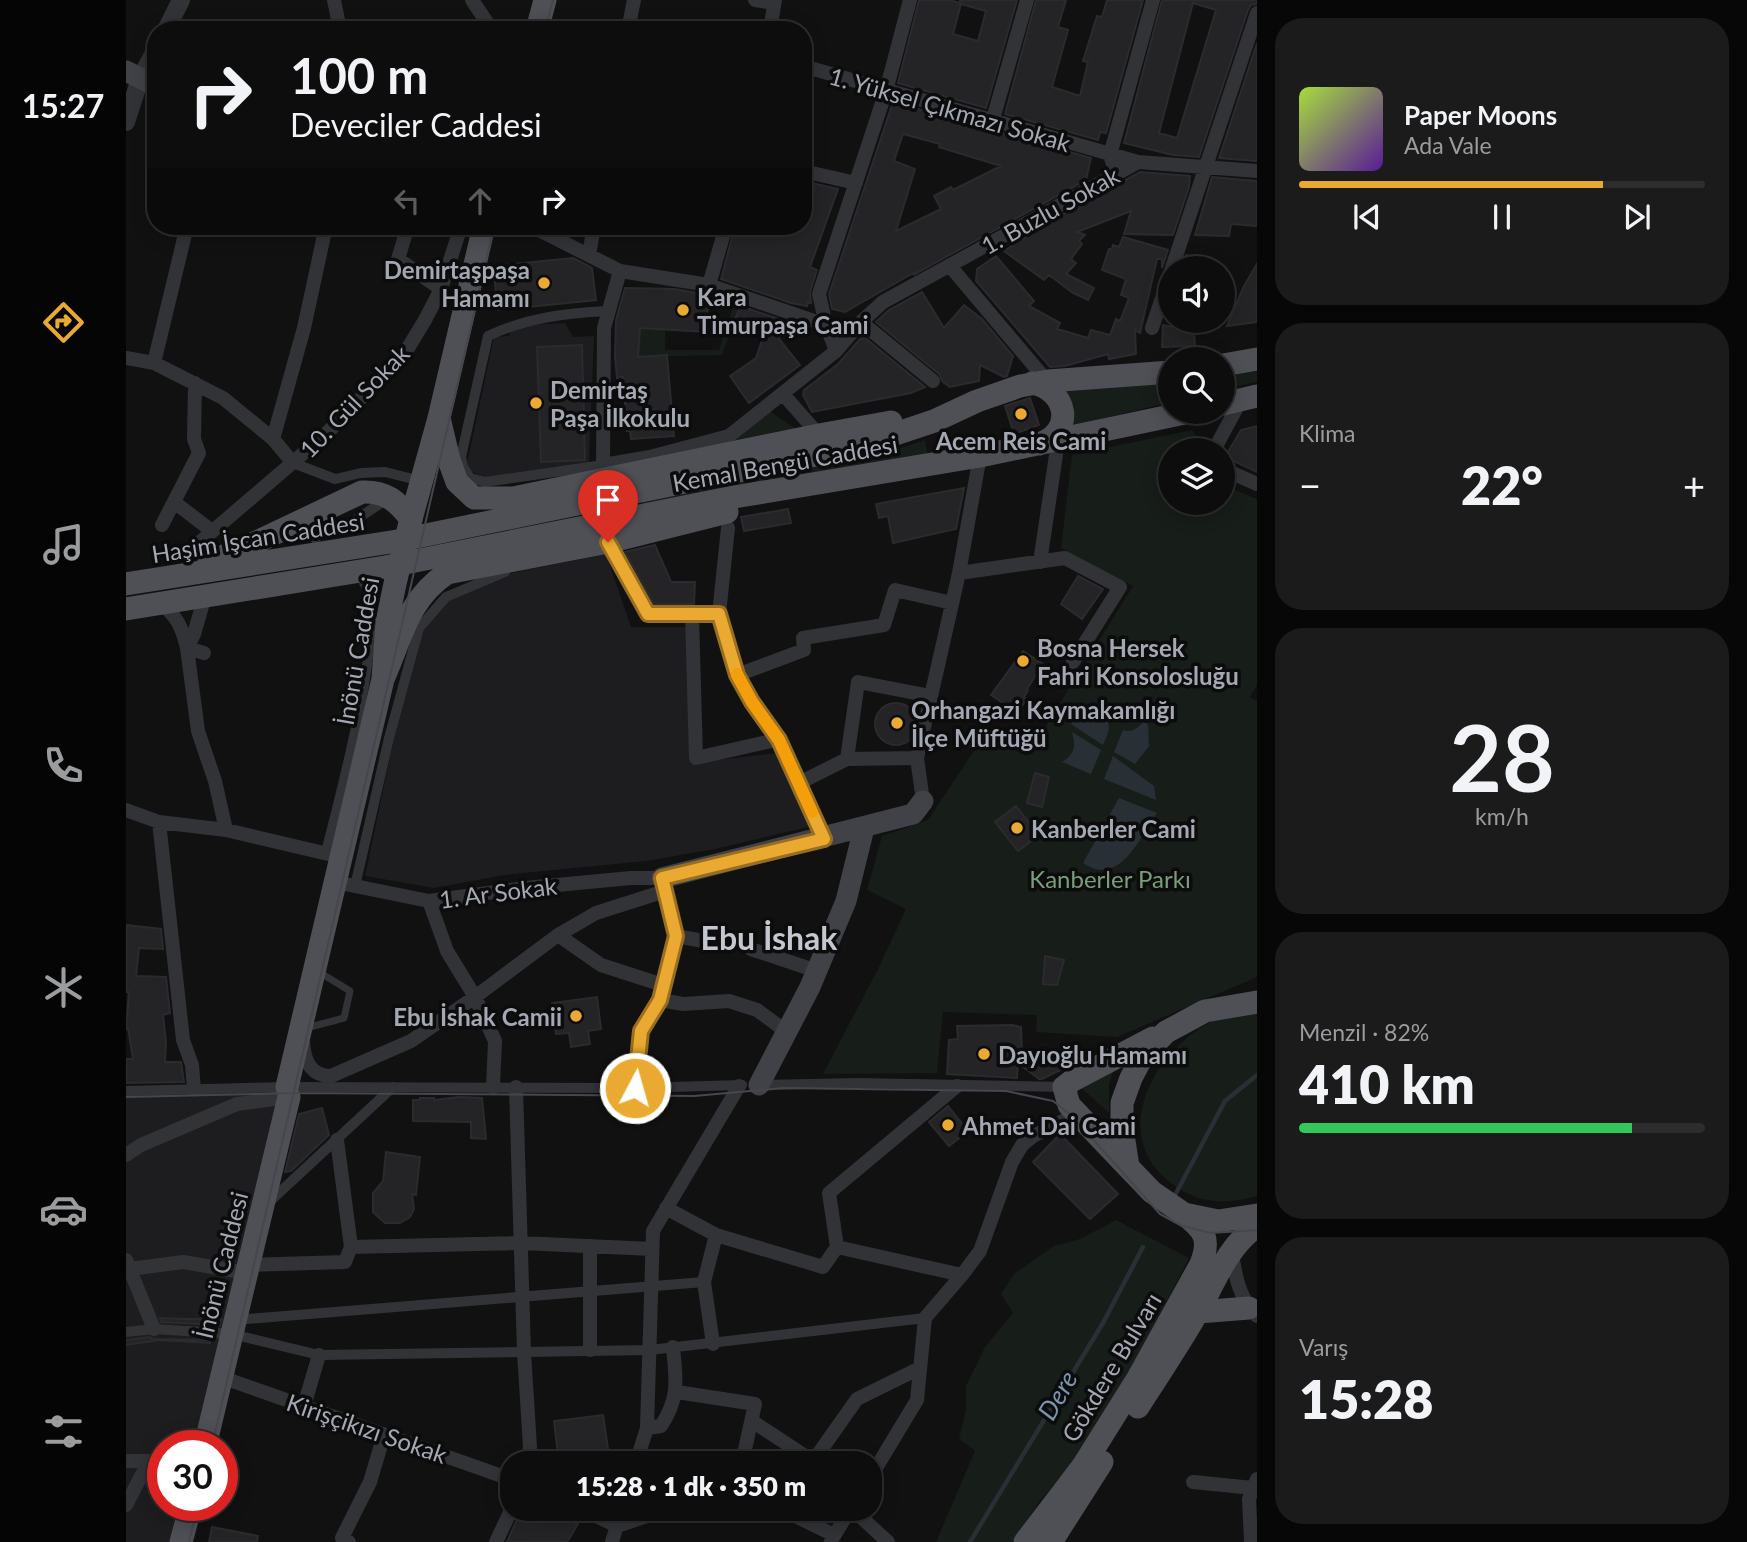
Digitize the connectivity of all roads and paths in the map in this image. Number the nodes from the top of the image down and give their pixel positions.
1 (181, 0) edge
2 (334, 0) edge
3 (472, 0) edge
4 (545, 0) edge
5 (634, 0) edge
6 (755, 0) edge
7 (910, 0) edge
8 (1027, 0) edge
9 (1153, 0) edge
10 (774, 1) edge
11 (1257, 13) edge
12 (170, 21) edge
13 (338, 21) edge
14 (486, 21) edge
15 (539, 21) edge
16 (630, 21) edge
17 (771, 21) edge
18 (812, 69) edge
19 (140, 79) edge
20 (886, 91) junction
21 (993, 119) junction
22 (126, 122) edge
23 (1110, 155) junction
24 (1138, 162) junction
25 (1205, 168) junction
26 (1257, 171) edge
27 (812, 172) edge
28 (1109, 176) junction
29 (856, 183) junction
30 (185, 235) edge
31 (324, 235) edge
32 (405, 235) edge
33 (458, 235) edge
34 (482, 235) edge
35 (549, 235) edge
36 (592, 235) edge
37 (723, 235) edge
38 (589, 255) junction
39 (1175, 256) edge
40 (950, 266) junction
41 (620, 271) junction
42 (709, 285) junction
43 (441, 289) junction
44 (1158, 309) edge
45 (608, 312) junction
46 (862, 322) junction
47 (826, 325) junction
48 (1152, 328) dead end
49 (836, 351) junction
50 (126, 358) edge
51 (1257, 359) edge
52 (153, 363) junction
53 (1235, 363) edge
54 (1158, 374) edge
55 (933, 381) dead end
56 (195, 383) junction
57 (1046, 387) junction
58 (783, 394) junction
59 (1241, 400) edge
60 (944, 416) junction
61 (439, 418) junction
62 (1158, 418) edge
63 (819, 435) junction
64 (1051, 437) junction
65 (1220, 438) edge
66 (273, 439) junction
67 (980, 456) junction
68 (954, 460) junction
69 (293, 463) junction
70 (603, 465) junction
71 (397, 474) junction
72 (1235, 474) edge
73 (413, 479) dead end
74 (828, 480) junction
75 (1257, 484) edge
76 (389, 487) dead end
77 (174, 502) junction
78 (381, 503) dead end
79 (411, 519) junction
80 (162, 525) dead end
81 (728, 528) dead end
82 (212, 531) junction
83 (314, 538) dead end
84 (397, 541) joint
85 (200, 542) dead end
86 (610, 545) junction
87 (1040, 562) junction
88 (391, 573) junction
89 (959, 573) junction
90 (150, 580) junction
91 (364, 583) dead end
92 (126, 584) edge
93 (205, 596) junction
94 (160, 603) junction
95 (952, 603) junction
96 (126, 609) edge
97 (692, 614) junction
98 (719, 614) junction
99 (187, 648) junction
100 (204, 653) dead end
101 (1073, 663) dead end
102 (737, 675) junction
103 (383, 679) junction
104 (931, 696) junction
105 (779, 740) junction
106 (917, 758) junction
107 (847, 759) junction
108 (799, 783) junction
109 (923, 801) joint
110 (126, 810) edge
111 (159, 822) junction
112 (864, 828) junction
113 (226, 831) junction
114 (824, 839) junction
115 (334, 855) junction
116 (345, 884) junction
117 (664, 884) junction
118 (429, 901) junction
119 (558, 935) junction
120 (676, 936) junction
121 (720, 944) dead end
122 (751, 949) dead end
123 (316, 970) junction
124 (817, 971) junction
125 (663, 985) junction
126 (1257, 991) edge
127 (475, 997) junction
128 (660, 1000) junction
129 (1257, 1002) edge
130 (1205, 1011) junction
131 (302, 1029) junction
132 (1166, 1031) junction
133 (787, 1032) junction
134 (749, 1085) junction
135 (957, 1086) junction
136 (393, 1087) junction
137 (492, 1087) junction
138 (516, 1087) junction
139 (1063, 1087) junction
140 (635, 1088) junction
141 (194, 1089) junction
142 (126, 1091) edge
143 (288, 1092) junction
144 (1077, 1114) junction
145 (338, 1140) junction
146 (126, 1155) edge
147 (1128, 1167) junction
148 (262, 1208) junction
149 (666, 1208) junction
150 (1184, 1214) junction
151 (1257, 1215) edge
152 (1257, 1226) edge
153 (716, 1235) junction
154 (521, 1243) junction
155 (590, 1246) junction
156 (351, 1247) junction
157 (837, 1247) junction
158 (652, 1249) junction
159 (1232, 1252) junction
160 (128, 1264) edge
161 (247, 1269) junction
162 (962, 1275) junction
163 (705, 1282) junction
164 (653, 1286) junction
165 (132, 1289) edge
166 (590, 1291) junction
167 (523, 1297) junction
168 (1198, 1312) junction
169 (1253, 1312) edge
170 (925, 1318) junction
171 (233, 1327) junction
172 (154, 1329) junction
173 (126, 1332) edge
174 (713, 1344) junction
175 (673, 1347) junction
176 (590, 1350) junction
177 (650, 1350) junction
178 (524, 1352) junction
179 (319, 1355) junction
180 (920, 1368) junction
181 (221, 1377) junction
182 (677, 1392) junction
183 (303, 1406) junction
184 (752, 1420) junction
185 (647, 1428) junction
186 (209, 1430) edge
187 (384, 1435) junction
188 (529, 1451) edge
189 (640, 1451) edge
190 (744, 1451) edge
191 (798, 1451) edge
192 (822, 1451) edge
193 (882, 1458) edge
194 (126, 1461) edge
195 (147, 1461) edge
196 (147, 1474) edge
197 (500, 1475) edge
198 (1193, 1482) dead end
199 (1255, 1484) edge
200 (126, 1505) edge
201 (187, 1521) edge
202 (506, 1521) edge
203 (606, 1521) edge
204 (618, 1521) edge
205 (632, 1521) edge
206 (802, 1521) edge
207 (843, 1521) edge
208 (864, 1521) edge
209 (617, 1526) junction
210 (832, 1538) edge
211 (181, 1542) edge
212 (349, 1542) edge
213 (496, 1542) edge
214 (612, 1542) edge
215 (628, 1542) edge
216 (888, 1542) edge
217 (1025, 1542) edge
218 (1051, 1542) edge
219 (1251, 1542) edge

1 - 12 street
2 - 13 street
3 - 14 street
4 - 15 main road
5 - 16 street
6 - 10 street
7 - 20 street
8 - 21 street
9 - 23 street
10 - 17 street
11 - 25 street
18 - 20 street, 1. Yüksel Çıkmazı Sokak
19 - 22 street
20 - 21 street, 1. Yüksel Çıkmazı Sokak
20 - 29 street
21 - 23 street, 1. Yüksel Çıkmazı Sokak
23 - 24 street, 1. Yüksel Çıkmazı Sokak
23 - 28 street
24 - 25 street, 1. Buzlu Sokak
24 - 28 street, 1. Buzlu Sokak
25 - 26 street, 1. Buzlu Sokak
25 - 39 street
27 - 29 street
28 - 40 street, 1. Buzlu Sokak
29 - 47 street
30 - 52 street
31 - 66 street
32 - 43 street
33 - 43 street, 10. Gül Sokak
34 - 61 main road, İnönü Caddesi
35 - 38 street
36 - 38 street
37 - 42 street
38 - 41 street
40 - 46 street, 1. Buzlu Sokak
40 - 57 street
41 - 42 street
41 - 45 street
42 - 47 street
43 - 69 street, 10. Gül Sokak
44 - 48 street
45 - 70 street
45 - 70 street
46 - 49 street, 1. Buzlu Sokak
46 - 55 street
47 - 49 street
49 - 58 street, 1. Buzlu Sokak
50 - 52 street
51 - 53 main road
52 - 56 street
54 - 57 main road, Kemal Bengü Caddesi
56 - 66 street
56 - 77 street
57 - 60 main road, Kemal Bengü Caddesi
57 - 64 main road
58 - 63 street
58 - 70 street, 1. Buzlu Sokak
59 - 65 street
60 - 63 main road
60 - 68 main road
60 - 84 main road, Kemal Bengü Caddesi
61 - 63 main road
61 - 79 main road, İnönü Caddesi
62 - 64 main road, Kemal Bengü Caddesi
64 - 67 main road, Kemal Bengü Caddesi
64 - 87 street
66 - 69 street
67 - 68 main road, Kemal Bengü Caddesi
67 - 89 street
68 - 74 main road, Kemal Bengü Caddesi
69 - 71 street
69 - 82 street, 10. Gül Sokak
71 - 73 street
71 - 76 street
72 - 75 street
74 - 86 main road
74 - 88 main road, Kemal Bengü Caddesi
77 - 80 street
77 - 82 street
78 - 83 street
79 - 88 main road, İnönü Caddesi, bridge
79 - 90 main road
81 - 98 street
82 - 85 street, 10. Gül Sokak
84 - 90 main road, Haşim İşcan Caddesi
86 - 97 street
86 - 103 main road
86 - 116 street
87 - 89 street
87 - 101 street
88 - 93 main road, Haşim İşcan Caddesi
88 - 103 main road, İnönü Caddesi
89 - 95 street
90 - 92 main road, Haşim İşcan Caddesi
91 - 115 street
93 - 94 main road, Haşim İşcan Caddesi
93 - 99 street
94 - 96 main road, Haşim İşcan Caddesi
94 - 99 street
95 - 102 street
95 - 104 street
97 - 98 street
97 - 105 street
98 - 102 street
99 - 100 street
99 - 113 street
102 - 105 street
103 - 115 main road, İnönü Caddesi
104 - 106 street
104 - 107 street
105 - 108 street
106 - 107 street
106 - 109 street
107 - 108 street
108 - 114 street
109 - 112 main road
110 - 111 street
111 - 113 street
111 - 141 street
112 - 114 main road
112 - 124 main road
113 - 115 street
114 - 117 main road
115 - 116 main road, İnönü Caddesi
116 - 118 street, 1. Ar Sokak
116 - 123 main road, İnönü Caddesi
117 - 118 street, 1. Ar Sokak
117 - 119 street
117 - 120 street
118 - 127 street
119 - 125 street
119 - 127 street
120 - 121 street
120 - 125 street
122 - 124 street
123 - 131 main road, İnönü Caddesi
123 - 131 lane
124 - 133 main road
125 - 128 street
126 - 130 main road
127 - 131 street
127 - 137 street
128 - 133 street
128 - 140 street
129 - 130 main road
130 - 132 main road
131 - 143 main road, İnönü Caddesi
132 - 139 main road
132 - 147 main road
133 - 134 main road
134 - 135 street
134 - 140 street
134 - 149 street
135 - 139 street
135 - 157 street
136 - 137 street
136 - 143 street
136 - 145 street
137 - 138 street
138 - 140 street
138 - 154 street
139 - 144 main road
141 - 142 street
141 - 143 street
143 - 146 street
143 - 148 main road, İnönü Caddesi
144 - 147 main road
144 - 162 street
145 - 148 street
145 - 156 street
147 - 150 main road
148 - 161 main road, İnönü Caddesi
149 - 153 street
149 - 158 street
150 - 151 main road
150 - 217 main road, Gökdere Bulvarı
152 - 159 main road, Gökdere Bulvarı
153 - 157 street
153 - 163 street
154 - 155 street
154 - 156 street
154 - 167 street
155 - 158 street
155 - 166 street
156 - 161 street
157 - 162 street
158 - 164 street
159 - 168 main road, Gökdere Bulvarı
159 - 169 street
160 - 161 street
160 - 165 street
161 - 171 main road, İnönü Caddesi
162 - 170 street
163 - 164 street
163 - 174 street
164 - 166 street
164 - 177 street
165 - 172 street
166 - 167 street
166 - 176 street
167 - 171 street
167 - 178 street
168 - 169 main road
168 - 218 main road, Gökdere Bulvarı
170 - 174 street
170 - 180 street
171 - 172 street
171 - 179 street
171 - 181 main road, İnönü Caddesi
172 - 173 street
174 - 175 street
175 - 177 street
175 - 182 street
176 - 177 street
176 - 178 street
177 - 185 street
178 - 179 street
178 - 188 street
179 - 183 street
180 - 192 street
180 - 193 street
181 - 183 street, Kirişçikızı Sokak
181 - 186 main road, İnönü Caddesi
182 - 184 street
182 - 185 street
183 - 187 street, Kirişçikızı Sokak
184 - 190 street
184 - 191 street
185 - 189 street
187 - 197 street, Kirişçikızı Sokak
187 - 212 street
194 - 195 street
196 - 200 street
198 - 199 street
199 - 219 street
201 - 211 main road
202 - 213 street
203 - 209 street
204 - 209 street
205 - 209 street
206 - 210 street
207 - 210 street
208 - 216 street
209 - 214 street
209 - 215 street

